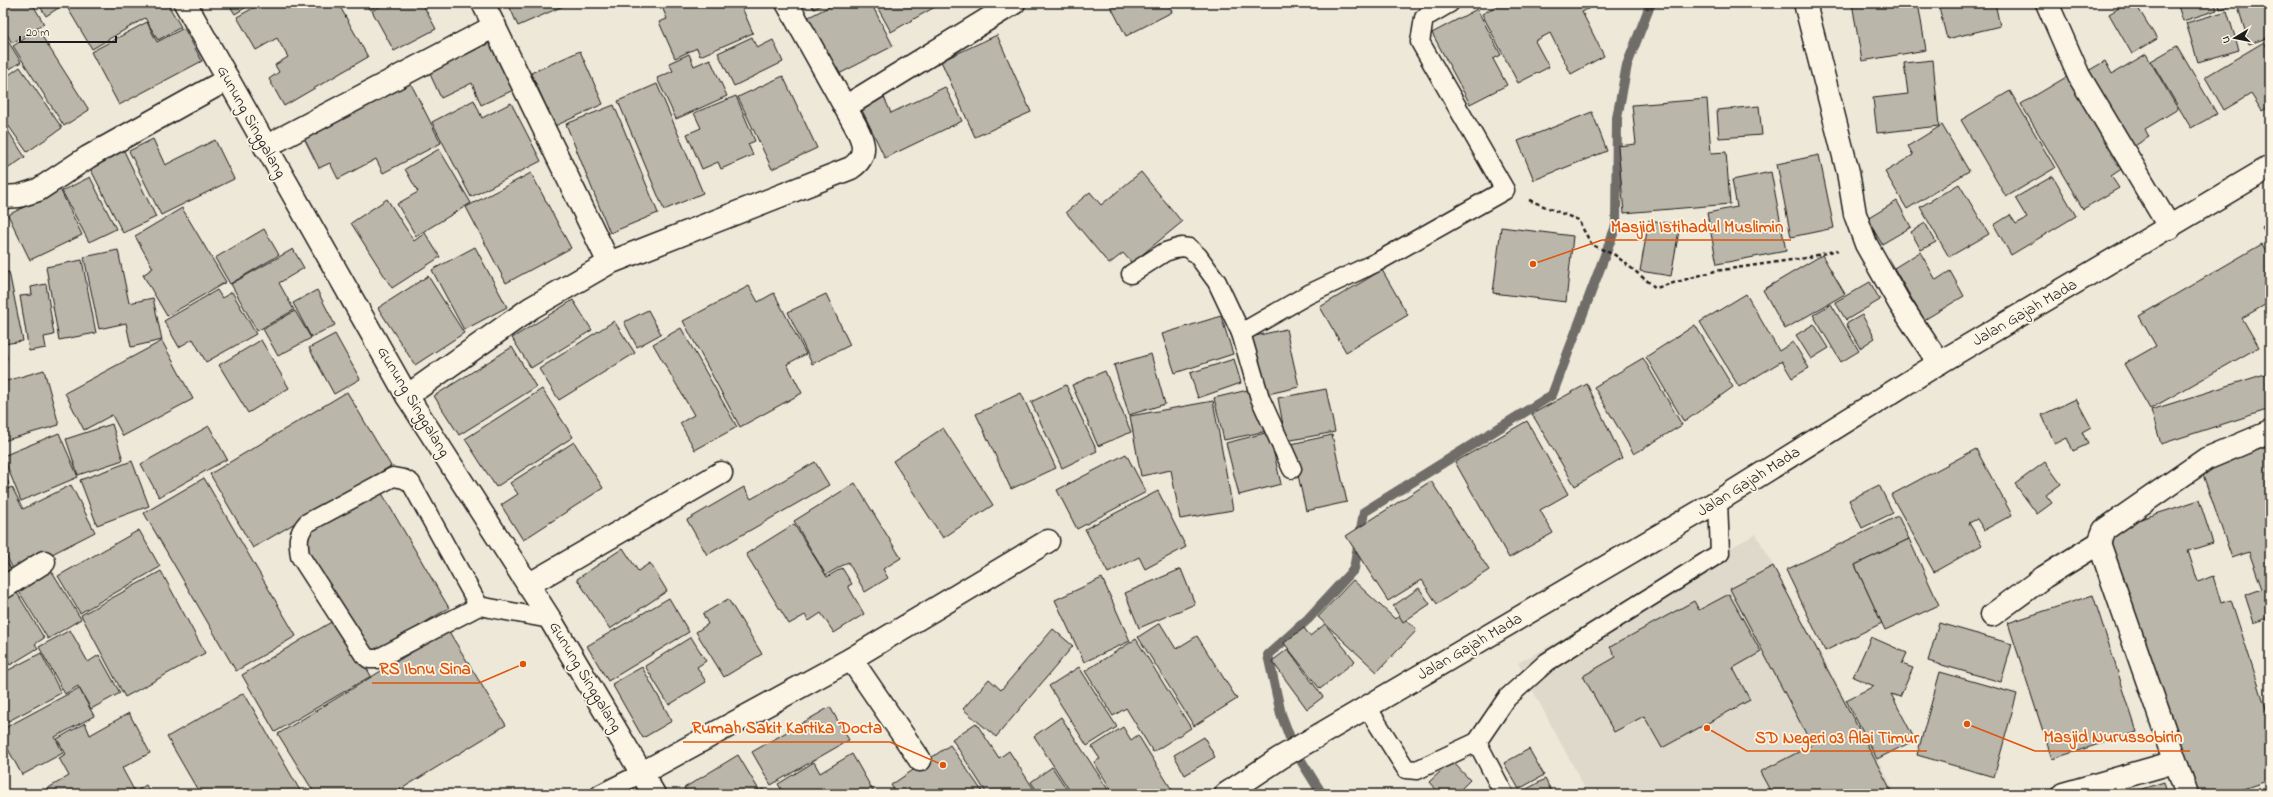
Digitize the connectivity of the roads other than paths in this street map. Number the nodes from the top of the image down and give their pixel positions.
1 (185, 3) edge
2 (483, 3) edge
3 (787, 3) edge
4 (1014, 3) edge
5 (1450, 3) edge
6 (1804, 3) edge
7 (2047, 3) edge
8 (495, 26) junction
9 (228, 79) junction
10 (845, 107) junction
11 (265, 147) junction
12 (2270, 167) edge
13 (3, 197) edge
14 (2170, 228) junction
15 (609, 263) junction
16 (1131, 274) dead end
17 (1241, 333) junction
18 (1939, 363) junction
19 (406, 396) junction
20 (2270, 432) edge
21 (1292, 469) dead end
22 (721, 474) dead end
23 (1718, 501) junction
24 (1048, 541) dead end
25 (2099, 543) junction
26 (44, 562) dead end
27 (528, 585) junction
28 (3, 588) edge
29 (480, 606) junction
30 (1992, 615) dead end
31 (550, 619) junction
32 (851, 660) junction
33 (1367, 707) junction
34 (1477, 742) junction
35 (920, 760) dead end
36 (2175, 762) junction
37 (642, 773) junction
38 (600, 794) edge
39 (654, 794) edge
40 (1226, 794) edge
41 (1504, 794) edge
42 (2063, 794) edge
43 (2187, 794) edge

1 - 9 street, Gunung Singgalang
2 - 8 street
3 - 10 street
4 - 10 street
5 - 17 lane
6 - 18 street
7 - 14 street
8 - 11 street
8 - 15 street
9 - 11 street, Gunung Singgalang
9 - 13 street
10 - 15 street
11 - 19 street, Gunung Singgalang
12 - 14 street, Jalan Gajah Mada
14 - 18 street, Jalan Gajah Mada
15 - 19 street
16 - 17 lane
17 - 21 lane
18 - 23 street, Jalan Gajah Mada
19 - 27 street, Gunung Singgalang
20 - 25 street
22 - 27 street
23 - 33 street, Jalan Gajah Mada
23 - 34 lane
24 - 32 street
25 - 30 street
25 - 36 street
26 - 28 street
27 - 31 street, Gunung Singgalang
29 - 29 lane
29 - 31 lane
31 - 37 street, Gunung Singgalang
32 - 35 street
32 - 37 street
33 - 34 lane
33 - 40 street, Jalan Gajah Mada
34 - 41 lane
36 - 42 street
36 - 43 street
37 - 38 lane
37 - 39 street, Gunung Singgalang

